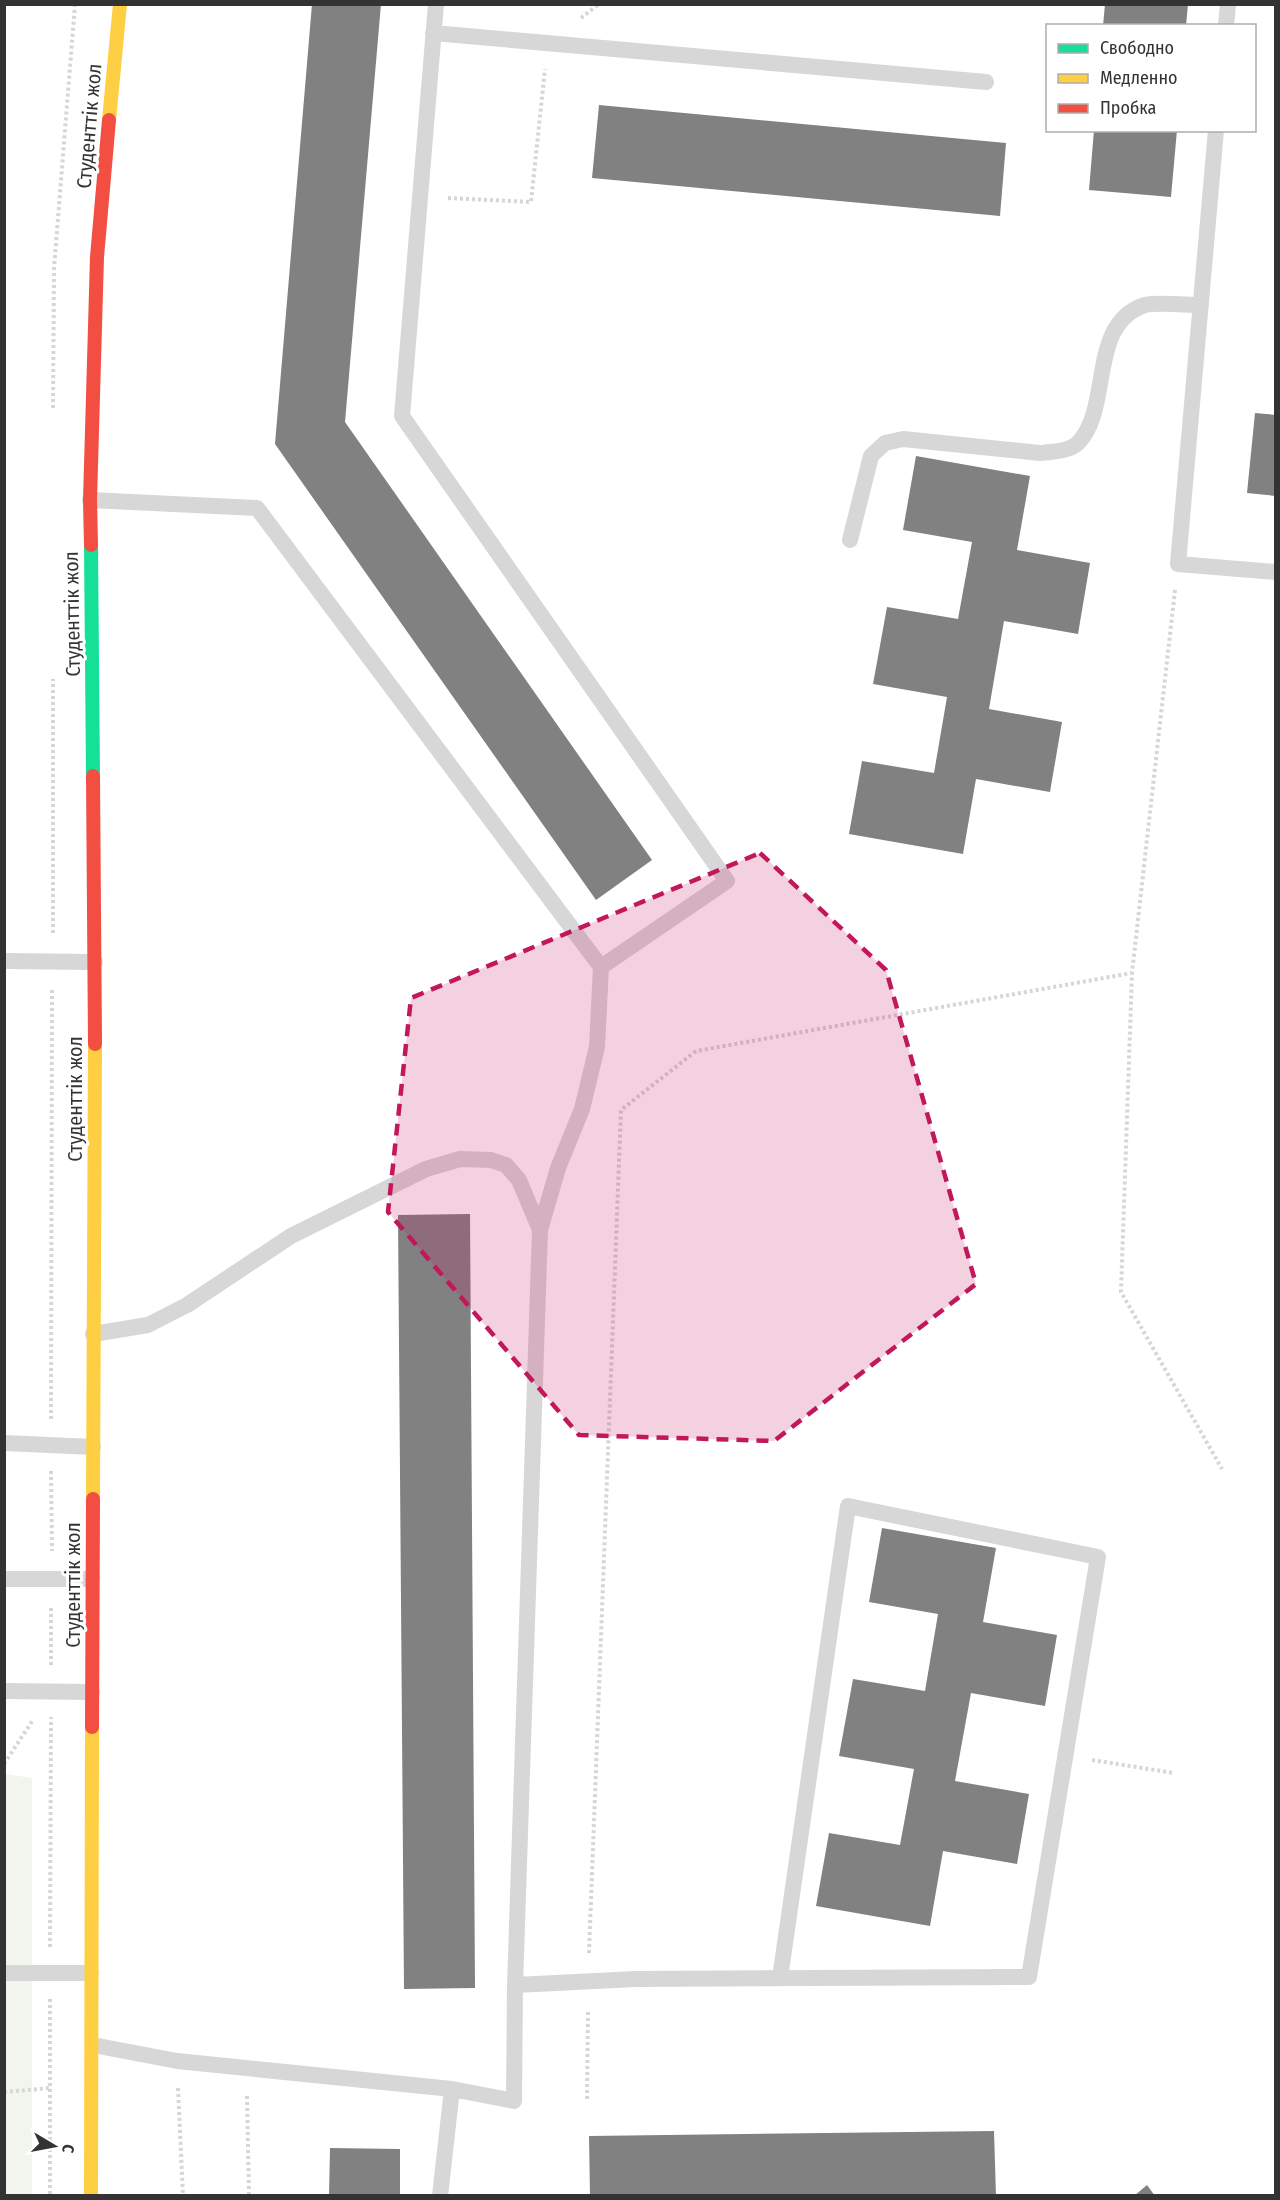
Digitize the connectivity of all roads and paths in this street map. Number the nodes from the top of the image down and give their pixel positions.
1 (75, 4) edge
2 (120, 4) edge
3 (436, 4) edge
4 (599, 4) edge
5 (1228, 4) edge
6 (1226, 24) edge
7 (433, 33) junction
8 (548, 44) junction
9 (986, 82) dead end
10 (1216, 132) edge
11 (420, 196) junction
12 (1201, 305) junction
13 (54, 413) dead end
14 (90, 500) junction
15 (850, 540) dead end
16 (1178, 564) junction
17 (1275, 572) edge
18 (53, 675) dead end
19 (4, 961) edge
20 (52, 962) junction
21 (95, 962) junction
22 (601, 968) junction
23 (1132, 973) junction
24 (540, 1230) junction
25 (93, 1334) junction
26 (4, 1443) edge
27 (51, 1445) junction
28 (93, 1447) junction
29 (1222, 1469) dead end
30 (4, 1579) edge
31 (52, 1579) junction
32 (92, 1579) junction
33 (4, 1691) edge
34 (51, 1691) junction
35 (92, 1692) junction
36 (1066, 1755) junction
37 (4, 1764) edge
38 (1174, 1773) dead end
39 (91, 1972) junction
40 (4, 1973) edge
41 (50, 1973) junction
42 (780, 1978) junction
43 (588, 1981) junction
44 (515, 1984) junction
45 (93, 2045) junction
46 (177, 2061) junction
47 (246, 2068) junction
48 (50, 2088) junction
49 (452, 2089) junction
50 (4, 2092) edge
51 (587, 2099) dead end
52 (50, 2196) edge
53 (92, 2196) edge
54 (183, 2196) edge
55 (249, 2196) edge
56 (440, 2196) edge

1 - 13 path
2 - 14 street, Студенттік жол
3 - 7 lane
4 - 8 path
5 - 6 lane
7 - 8 lane
7 - 11 lane
8 - 9 lane
8 - 11 path
10 - 12 lane
11 - 22 lane
12 - 15 lane
12 - 16 lane
14 - 21 street, Студенттік жол
14 - 22 lane
16 - 17 lane
16 - 23 path
18 - 20 path
19 - 20 lane
20 - 21 lane
20 - 27 path
21 - 25 street, Студенттік жол
22 - 24 lane
23 - 29 path
23 - 43 path
24 - 25 lane
24 - 44 lane
25 - 28 street, Студенттік жол
26 - 27 lane
27 - 28 lane
27 - 31 path
28 - 32 street, Студенттік жол
30 - 31 lane
31 - 32 lane
31 - 34 path
32 - 35 street, Студенттік жол
33 - 34 lane
34 - 35 lane
34 - 37 path
34 - 41 path
35 - 39 street, Студенттік жол
36 - 38 path
36 - 42 lane
36 - 42 lane
39 - 41 lane
39 - 45 street, Студенттік жол
40 - 41 lane
41 - 48 path
42 - 43 lane
43 - 44 lane
43 - 51 path
44 - 49 lane
45 - 46 lane
45 - 53 street, Студенттік жол
46 - 47 lane
46 - 54 path
47 - 49 lane
47 - 55 path
48 - 50 path
48 - 52 path
49 - 56 lane

